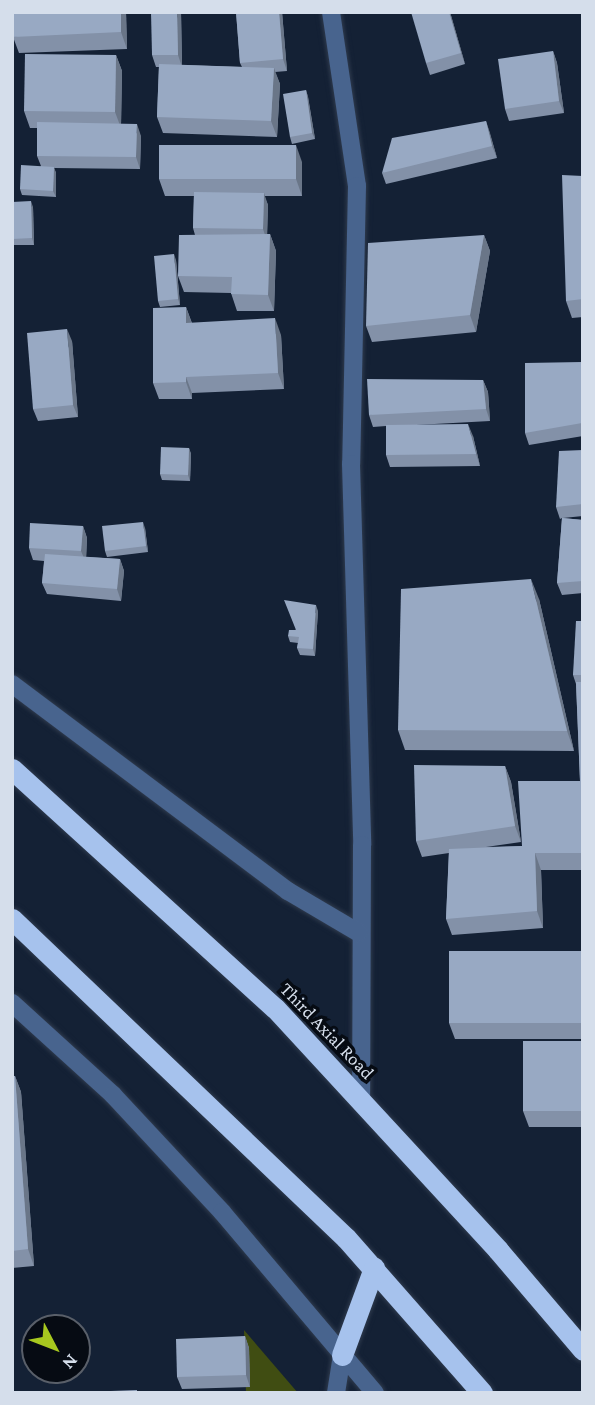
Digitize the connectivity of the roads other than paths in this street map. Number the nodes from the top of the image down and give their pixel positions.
1 (331, 12) edge
2 (12, 684) edge
3 (12, 769) edge
4 (12, 919) edge
5 (359, 933) junction
6 (12, 1003) edge
7 (361, 1097) junction
8 (374, 1268) junction
9 (583, 1350) edge
10 (342, 1355) junction
11 (336, 1393) edge
12 (375, 1393) edge
13 (482, 1393) edge

1 - 5 street
2 - 5 street
3 - 7 highway, Third Axial Road
4 - 8 highway
5 - 7 street
6 - 10 street
7 - 9 highway, Third Axial Road
8 - 10 highway
8 - 13 highway
10 - 11 street
10 - 12 street

